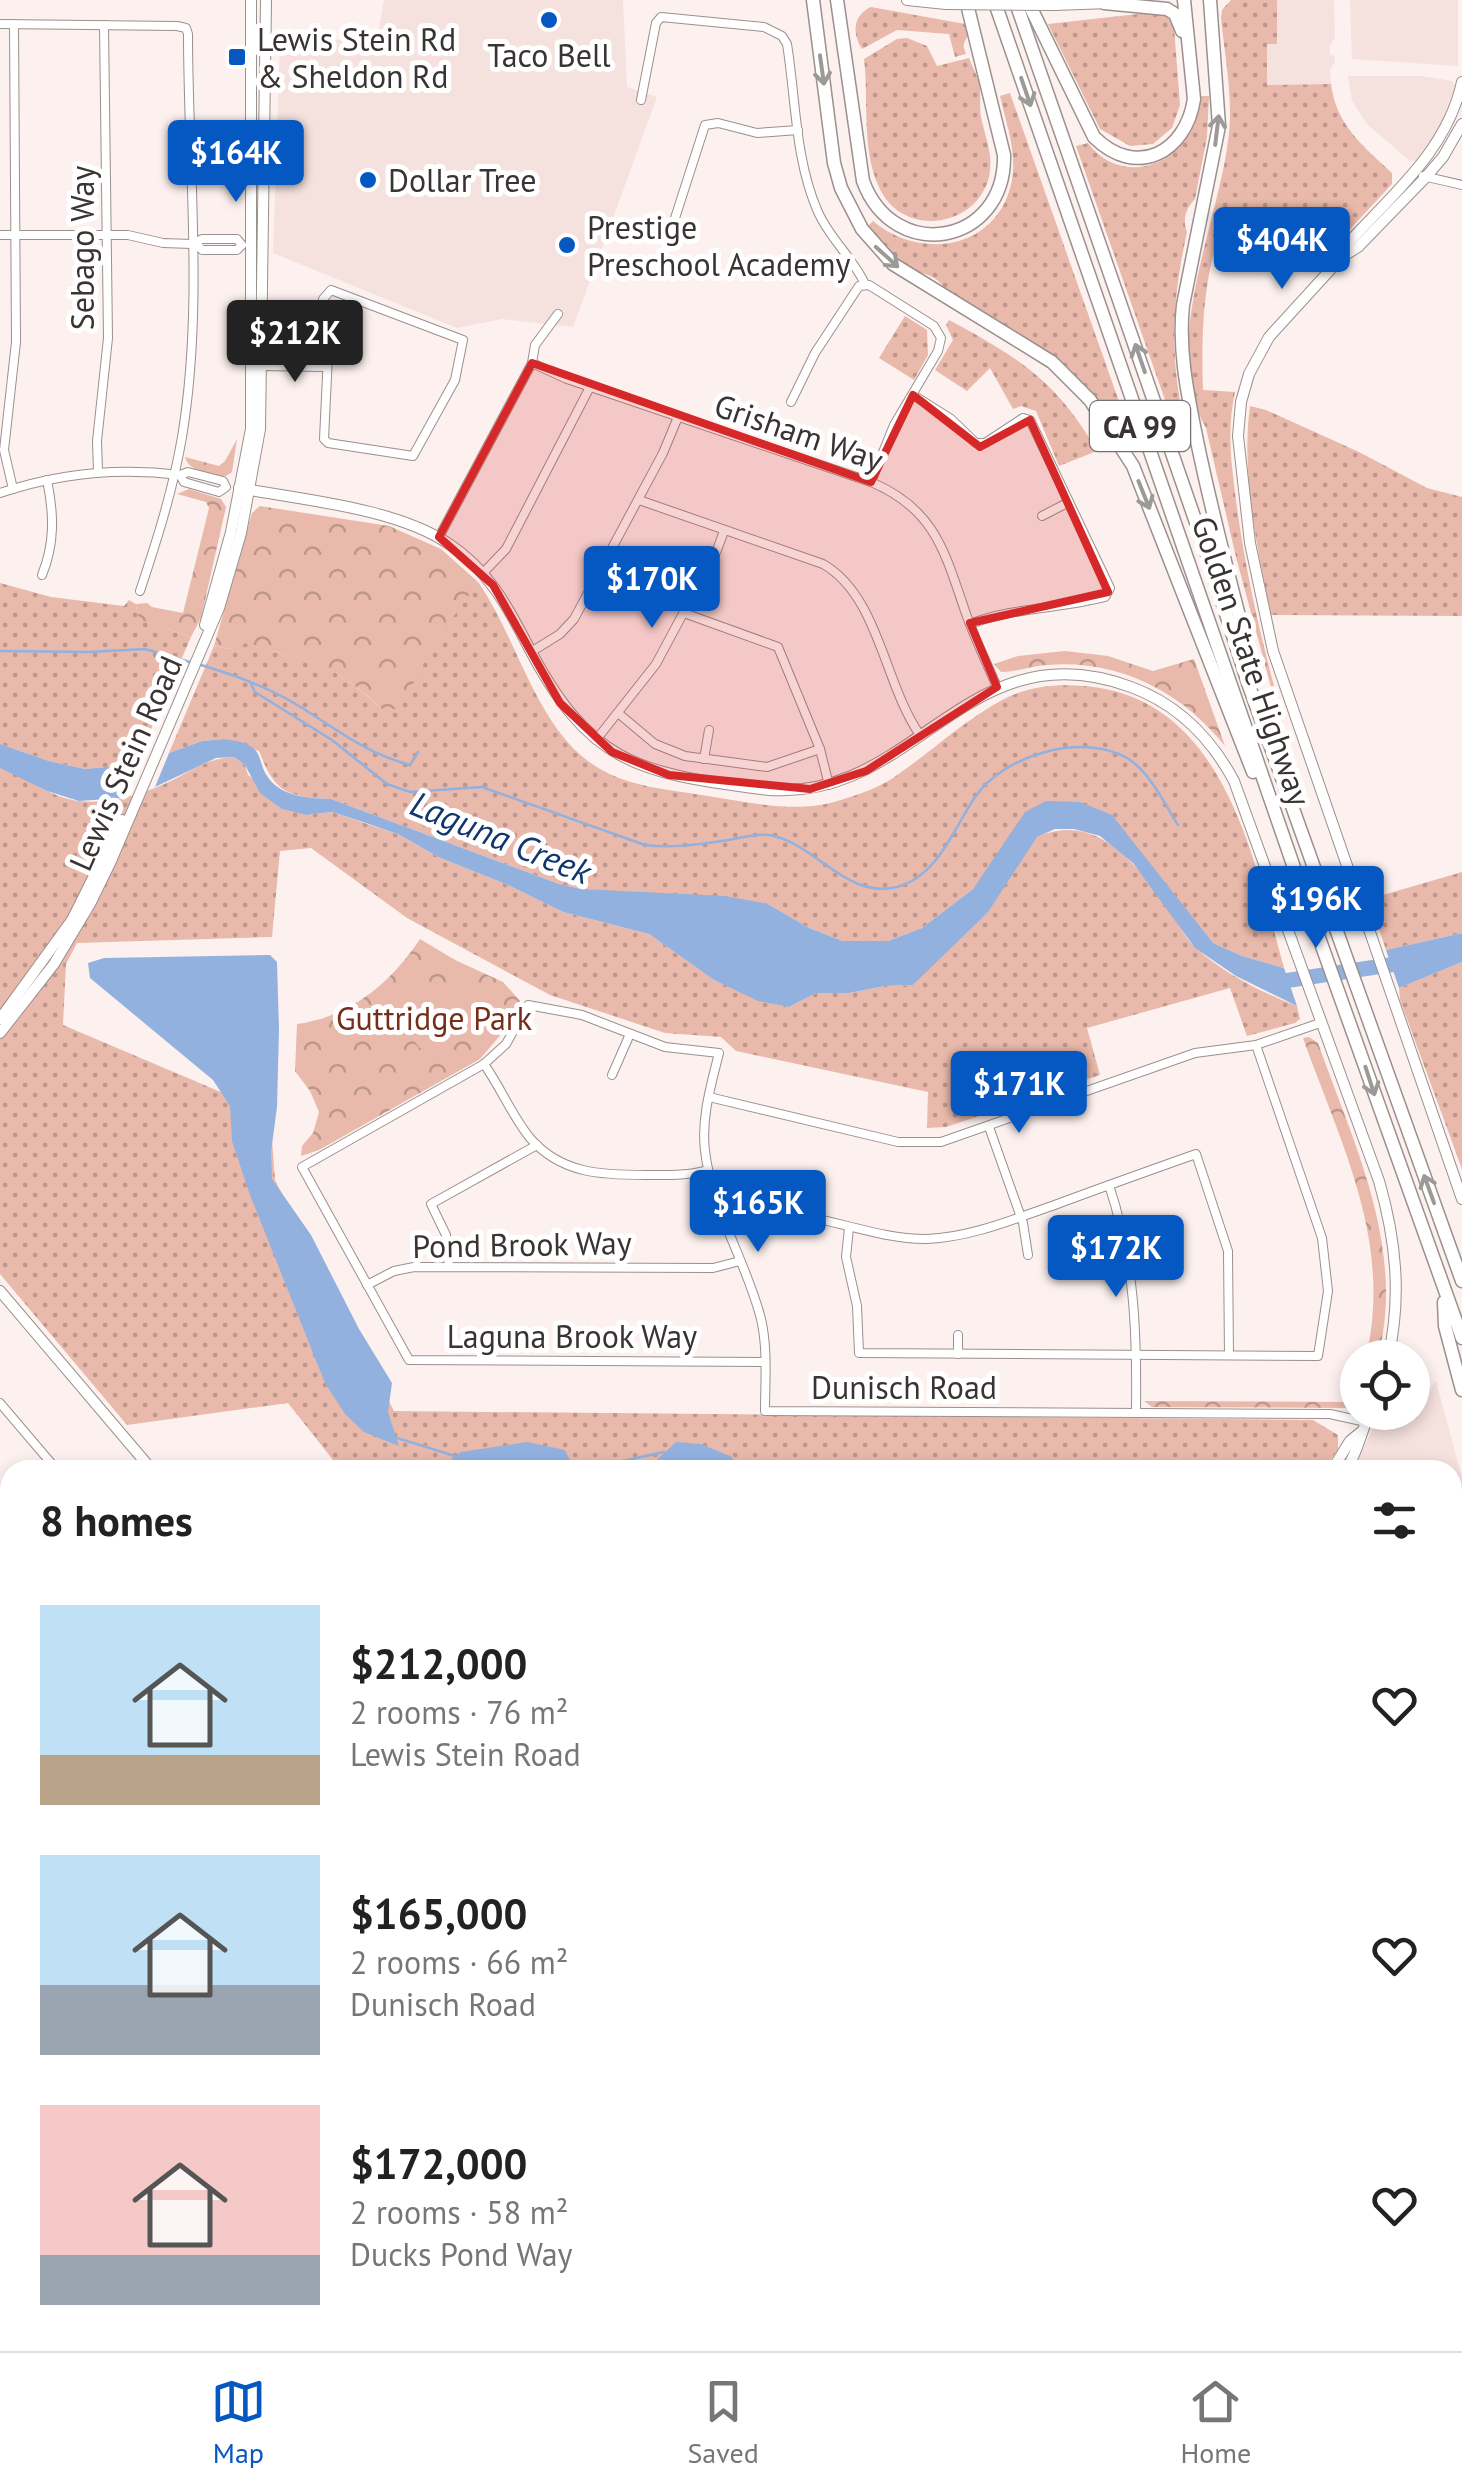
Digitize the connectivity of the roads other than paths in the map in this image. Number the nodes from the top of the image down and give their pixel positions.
1 (251, 0) edge
2 (266, 0) edge
3 (813, 0) edge
4 (838, 0) edge
5 (907, 0) edge
6 (966, 0) edge
7 (994, 0) edge
8 (1016, 0) edge
9 (1027, 0) edge
10 (1135, 0) edge
11 (1184, 0) edge
12 (1210, 0) edge
13 (1104, 3) junction
14 (0, 24) edge
15 (14, 24) junction
16 (104, 25) junction
17 (1188, 48) junction
18 (251, 71) junction
19 (1462, 82) edge
20 (641, 100) dead end
21 (1462, 124) edge
22 (798, 130) junction
23 (263, 148) junction
24 (251, 156) junction
25 (1420, 175) junction
26 (1462, 185) edge
27 (0, 235) edge
28 (15, 235) junction
29 (108, 235) junction
30 (264, 235) junction
31 (667, 243) dead end
32 (194, 244) junction
33 (247, 245) junction
34 (865, 284) junction
35 (558, 314) dead end
36 (328, 355) junction
37 (262, 360) junction
38 (532, 364) junction
39 (327, 367) junction
40 (590, 387) junction
41 (913, 395) junction
42 (791, 402) dead end
43 (678, 417) junction
44 (98, 471) junction
45 (178, 475) junction
46 (47, 480) junction
47 (871, 482) junction
48 (12, 489) junction
49 (245, 489) junction
50 (0, 494) edge
51 (638, 500) junction
52 (1069, 502) junction
53 (1042, 516) dead end
54 (724, 530) junction
55 (438, 537) junction
56 (483, 573) junction
57 (42, 576) dead end
58 (140, 591) dead end
59 (684, 613) junction
60 (970, 624) junction
61 (531, 652) junction
62 (1248, 683) junction
63 (997, 688) junction
64 (618, 713) junction
65 (709, 730) dead end
66 (920, 736) junction
67 (596, 740) junction
68 (820, 750) junction
69 (704, 759) junction
70 (829, 785) junction
71 (126, 818) junction
72 (1289, 851) junction
73 (0, 1019) edge
74 (1320, 1024) junction
75 (0, 1033) edge
76 (630, 1034) junction
77 (1256, 1046) junction
78 (484, 1064) junction
79 (612, 1075) dead end
80 (708, 1098) junction
81 (989, 1127) junction
82 (537, 1145) junction
83 (708, 1170) junction
84 (1109, 1185) junction
85 (1462, 1199) edge
86 (724, 1217) junction
87 (1021, 1217) junction
88 (849, 1228) junction
89 (1028, 1255) dead end
90 (740, 1261) junction
91 (448, 1267) junction
92 (1462, 1280) edge
93 (367, 1285) junction
94 (1444, 1290) junction
95 (0, 1291) edge
96 (958, 1335) dead end
97 (1462, 1338) edge
98 (1390, 1340) edge
99 (958, 1354) junction
100 (1136, 1355) junction
101 (1229, 1355) junction
102 (765, 1362) junction
103 (1462, 1390) edge
104 (0, 1404) edge
105 (1136, 1413) junction
106 (1340, 1415) edge
107 (1359, 1430) edge
108 (1364, 1430) edge
109 (48, 1460) edge
110 (144, 1460) edge
111 (1338, 1460) edge
112 (1352, 1460) edge

1 - 18 street, Lewis Stein Road
2 - 23 street, Lewis Stein Road
3 -> 72 highway
4 - 6 highway
5 - 13 street, bridge
7 -> 72 highway, Golden State Highway / CA 99
62 -> 8 highway, Golden State Highway / CA 99
9 - 17 highway
10 - 13 street
11 - 17 highway
62 -> 12 highway
13 - 17 highway
14 - 15 street
15 - 16 street
15 - 28 street
16 - 29 street, Sebago Way
16 - 32 street
18 - 23 street
18 - 24 street, Lewis Stein Road
19 - 25 street
20 - 22 street
21 - 25 street
22 - 31 street
22 - 34 street
23 - 30 street, Lewis Stein Road
24 - 30 street
24 - 33 street, Lewis Stein Road
25 - 26 street
25 - 85 street
27 - 28 street
28 - 29 street
28 - 48 street
29 - 32 street
29 - 44 street, Sebago Way
30 - 37 street, Lewis Stein Road
32 - 33 street
32 - 45 street
33 - 49 street, Lewis Stein Road
34 - 41 street
34 - 42 street
35 - 38 street
36 - 37 street
36 - 39 street
36 - 39 street
37 - 39 street
37 - 49 street, Lewis Stein Road
38 - 40 street, Grisham Way
38 - 55 street
40 - 43 street, Grisham Way
40 - 56 street
41 - 47 street
41 - 52 street
43 - 47 street, Grisham Way
43 - 51 street
44 - 45 street
44 - 46 street
45 - 49 street
45 - 58 street
46 - 48 street
46 - 57 street
47 - 60 street, Grisham Way
48 - 50 street
49 - 55 street
49 - 71 street, Lewis Stein Road
51 - 54 street
51 - 61 street
52 - 53 street
52 - 60 street
54 - 59 street
54 - 66 street
55 - 56 street
56 - 61 street
59 - 64 street
59 - 68 street
60 - 63 street, Grisham Way
61 - 67 street
92 -> 62 highway, Golden State Highway / CA 99
63 - 66 street
63 - 74 street
64 - 67 street
64 - 69 street
65 - 69 street
66 - 70 street
67 - 70 street
68 - 69 street
68 - 70 street
71 - 73 street, Lewis Stein Road
71 - 75 street, Lewis Stein Road
72 -> 94 highway, Golden State Highway / CA 99
74 - 77 street
74 - 98 street
76 - 78 street, Laguna Brook Way
76 - 79 street
76 - 80 street, Laguna Brook Way
77 - 81 street
77 - 101 street
78 - 82 street
78 - 93 street, Laguna Brook Way
80 - 81 street
80 - 83 street, Dunisch Road
81 - 87 street
82 - 83 street
82 - 91 street
83 - 86 street, Dunisch Road
84 - 87 street
84 - 100 street
84 - 101 street
86 - 88 street
86 - 90 street, Dunisch Road
87 - 88 street
87 - 89 street
88 - 99 street
90 - 91 street, Pond Brook Way
90 - 102 street, Dunisch Road
91 - 93 street, Pond Brook Way
93 - 102 street, Laguna Brook Way
94 - 97 highway, Golden State Highway / CA 99
94 - 103 highway
95 - 110 street
96 - 99 street
99 - 100 street
100 - 101 street
100 - 105 street
102 - 105 street, Dunisch Road
104 - 109 street
105 - 106 street, Dunisch Road
107 - 111 street
108 - 112 street

